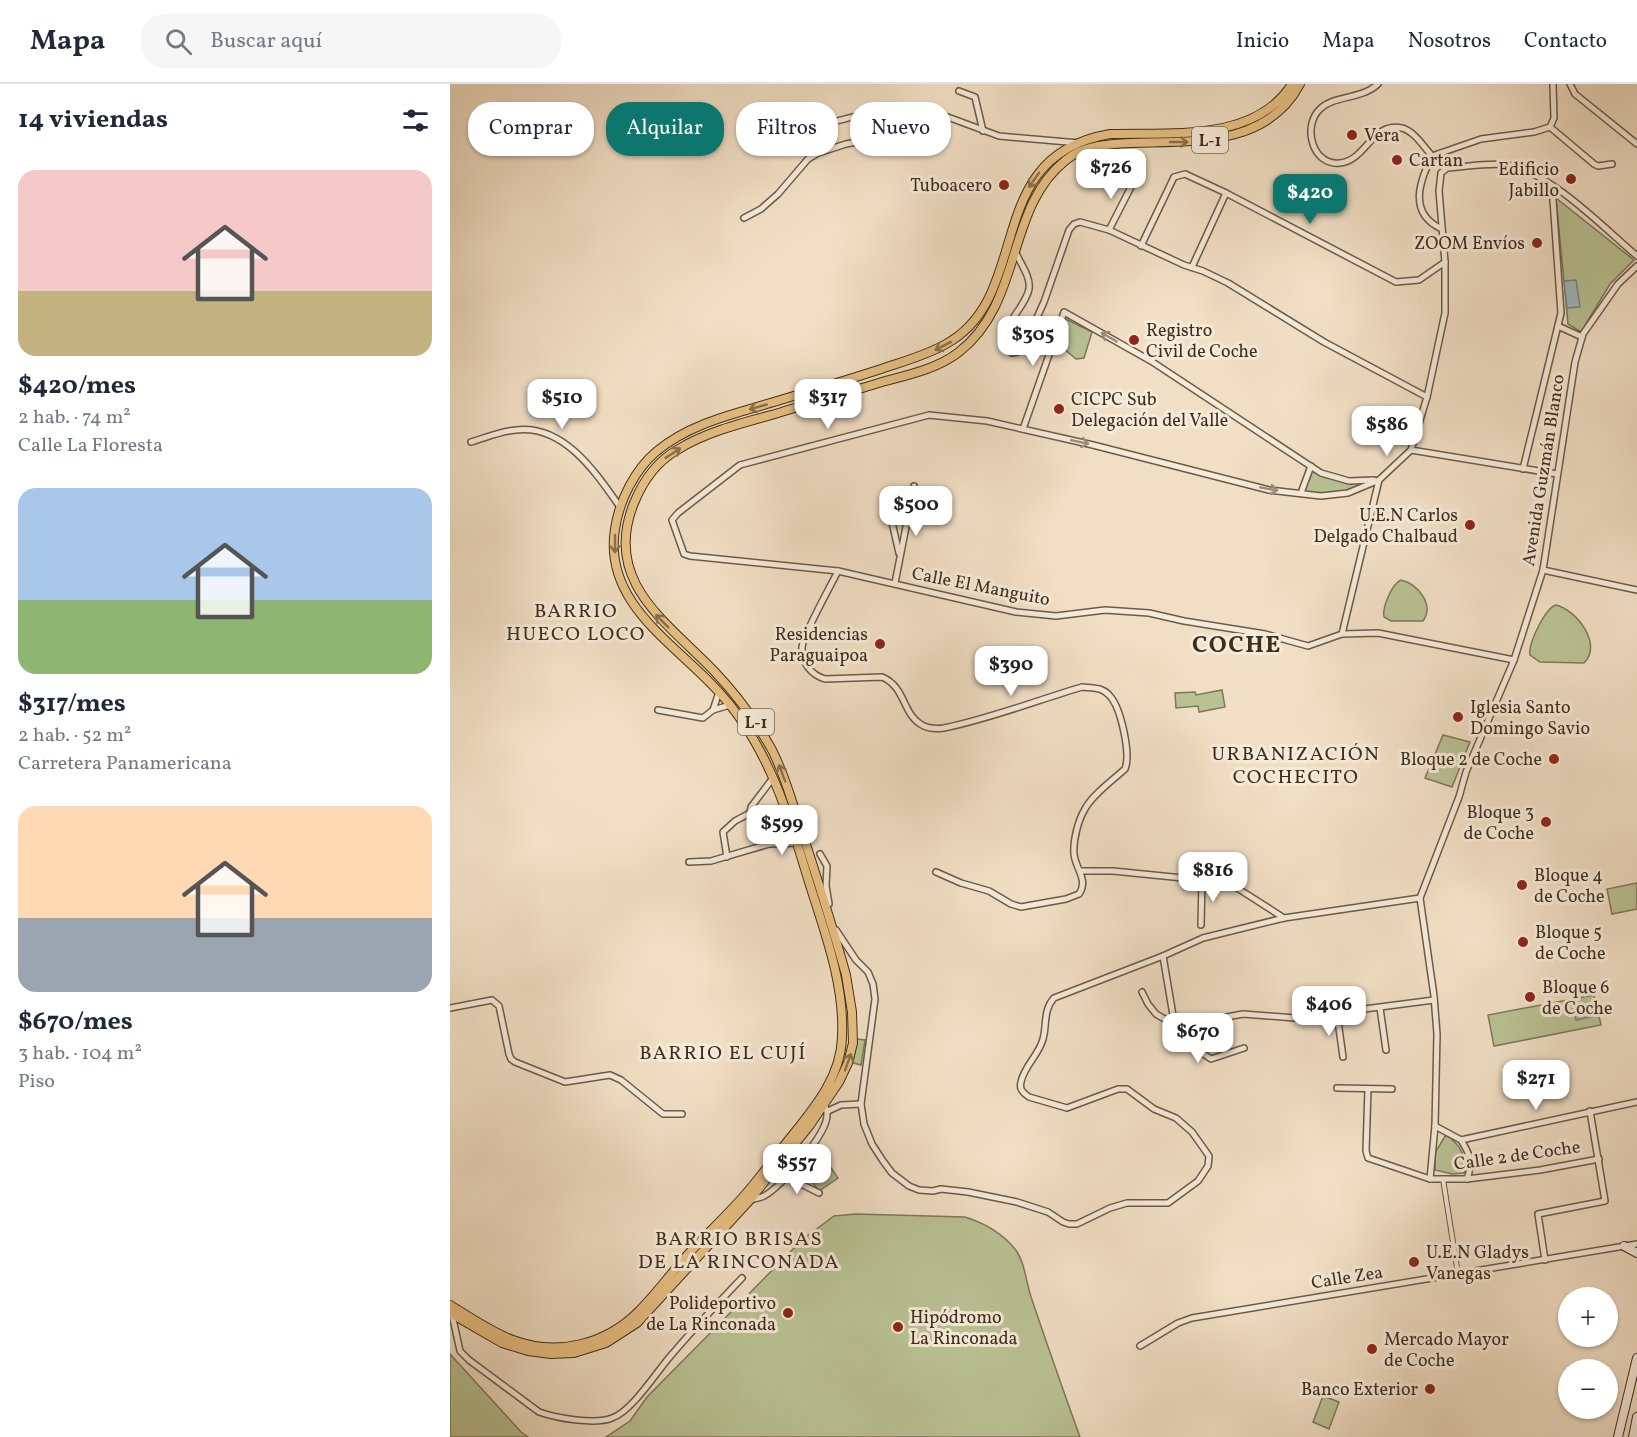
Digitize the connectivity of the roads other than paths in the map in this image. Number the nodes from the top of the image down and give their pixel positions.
1 (1292, 84) edge
2 (1300, 84) edge
3 (1378, 84) edge
4 (1553, 84) edge
5 (1570, 84) edge
6 (959, 91) dead end
7 (951, 120) edge
8 (1550, 127) junction
9 (982, 131) junction
10 (850, 143) edge
11 (1079, 143) junction
12 (1637, 144) edge
13 (1432, 156) junction
14 (1612, 164) dead end
15 (1134, 181) dead end
16 (1552, 186) junction
17 (1227, 193) junction
18 (744, 218) dead end
19 (1442, 229) junction
20 (1109, 230) junction
21 (1141, 246) junction
22 (1016, 253) junction
23 (1637, 256) edge
24 (1445, 262) junction
25 (1637, 266) edge
26 (1192, 267) junction
27 (1558, 326) junction
28 (1582, 337) junction
29 (1427, 397) junction
30 (1023, 429) junction
31 (471, 442) dead end
32 (1411, 450) junction
33 (1311, 466) junction
34 (1523, 469) junction
35 (1557, 474) junction
36 (1379, 480) junction
37 (914, 486) dead end
38 (1301, 494) junction
39 (910, 505) junction
40 (620, 507) junction
41 (900, 555) junction
42 (1543, 570) junction
43 (838, 571) junction
44 (895, 584) junction
45 (1637, 590) edge
46 (1342, 634) junction
47 (1514, 660) junction
48 (719, 692) junction
49 (730, 705) junction
50 (658, 710) dead end
51 (713, 710) junction
52 (773, 778) junction
53 (750, 813) junction
54 (797, 843) junction
55 (769, 844) junction
56 (820, 854) dead end
57 (727, 857) junction
58 (689, 862) dead end
59 (1080, 871) junction
60 (936, 872) dead end
61 (1202, 879) junction
62 (822, 887) junction
63 (1420, 898) junction
64 (1284, 918) junction
65 (1201, 926) dead end
66 (1163, 956) junction
67 (1142, 992) dead end
68 (1434, 1000) junction
69 (450, 1008) edge
70 (1380, 1008) junction
71 (1337, 1014) junction
72 (1206, 1021) junction
73 (1173, 1024) junction
74 (1194, 1047) junction
75 (1244, 1048) dead end
76 (1386, 1050) dead end
77 (1343, 1057) dead end
78 (1337, 1088) dead end
79 (1368, 1089) junction
80 (1392, 1089) dead end
81 (1637, 1102) edge
82 (861, 1104) junction
83 (826, 1107) junction
84 (1590, 1111) junction
85 (682, 1114) dead end
86 (1435, 1126) junction
87 (1461, 1140) junction
88 (1599, 1159) junction
89 (787, 1177) junction
90 (1430, 1179) junction
91 (1443, 1179) junction
92 (1467, 1179) junction
93 (819, 1193) dead end
94 (749, 1201) junction
95 (1637, 1242) edge
96 (1624, 1246) junction
97 (1637, 1252) edge
98 (1545, 1260) junction
99 (1458, 1274) junction
100 (742, 1278) dead end
101 (450, 1305) edge
102 (451, 1313) edge
103 (1140, 1346) dead end
104 (1637, 1358) edge
105 (1637, 1417) edge
106 (1618, 1437) edge
107 (1633, 1437) edge

1 - 11 main road, L-1
22 -> 2 main road, L-1
3 - 13 street
4 - 8 street
5 - 12 street
6 - 9 street
7 - 9 street
8 - 13 street
8 - 14 street
9 - 11 street
10 - 18 street
11 -> 40 main road, L-1
13 - 19 street
15 - 20 street
16 - 19 street
16 - 23 street
16 - 27 street
17 - 21 street
17 - 24 street
17 - 26 street
19 - 24 street
20 - 21 street
20 - 22 street
21 - 26 street
62 -> 22 main road, L-1
24 - 29 street
25 - 28 street, Avenida Guzmán Blanco
26 - 29 street
27 - 28 street
27 - 34 street
28 - 35 street, Avenida Guzmán Blanco
29 - 32 street
33 -> 30 street
30 -> 38 street
30 - 43 street, Calle El Manguito
31 - 40 street
32 - 34 street
32 - 36 street
33 - 36 street
33 - 38 street
34 - 35 street
35 - 42 street, Avenida Guzmán Blanco
36 - 38 street
36 - 46 street
37 - 39 street
39 - 41 street
39 - 41 street
40 -> 48 main road, L-1
41 - 44 street
42 - 45 street
42 - 47 street, Avenida Guzmán Blanco
43 - 44 street, Calle El Manguito
43 - 59 street
44 - 46 street, Calle El Manguito
46 - 47 street, Calle El Manguito
47 - 63 street, Avenida Guzmán Blanco
48 - 49 main road, L-1
48 - 51 street
49 - 51 street
49 - 52 main road, L-1
50 - 51 street
52 - 53 street
52 - 54 main road, L-1
53 - 55 street
53 - 57 street
54 - 55 street
54 - 101 main road, L-1
55 - 57 street
56 - 62 street
57 - 58 street
59 - 60 street
59 - 61 street
61 - 64 street
61 - 65 street
62 - 82 street
83 -> 62 main road, L-1
63 - 64 street
63 - 68 street, Avenida Guzmán Blanco
64 - 66 street
66 - 73 street
66 - 82 street
67 - 73 street
68 - 70 street
68 - 86 street, Avenida Guzmán Blanco
69 - 85 street
70 - 71 street
70 - 76 street
71 - 72 street
71 - 77 street
72 - 73 street
72 - 74 street
73 - 74 street
74 - 75 street
78 - 79 street
79 - 80 street
79 - 90 street, Calle 2 de Coche
81 - 84 street
82 - 83 street
83 - 89 street
83 - 94 main road, L-1
84 - 87 street
84 - 88 street
86 - 87 street
86 - 90 street, Avenida Guzmán Blanco
87 - 92 street
88 - 92 street, Calle 2 de Coche
88 - 98 street
89 - 93 street
89 - 94 street
90 - 91 street, Calle 2 de Coche
91 - 92 street, Calle 2 de Coche
91 - 99 street
94 - 102 main road, L-1
95 - 96 street, Calle Zea
96 - 97 main road
96 - 98 street, Calle Zea
98 - 99 street, Calle Zea
99 - 103 street, Calle Zea
100 - 102 street
104 - 106 main road
105 - 107 main road

